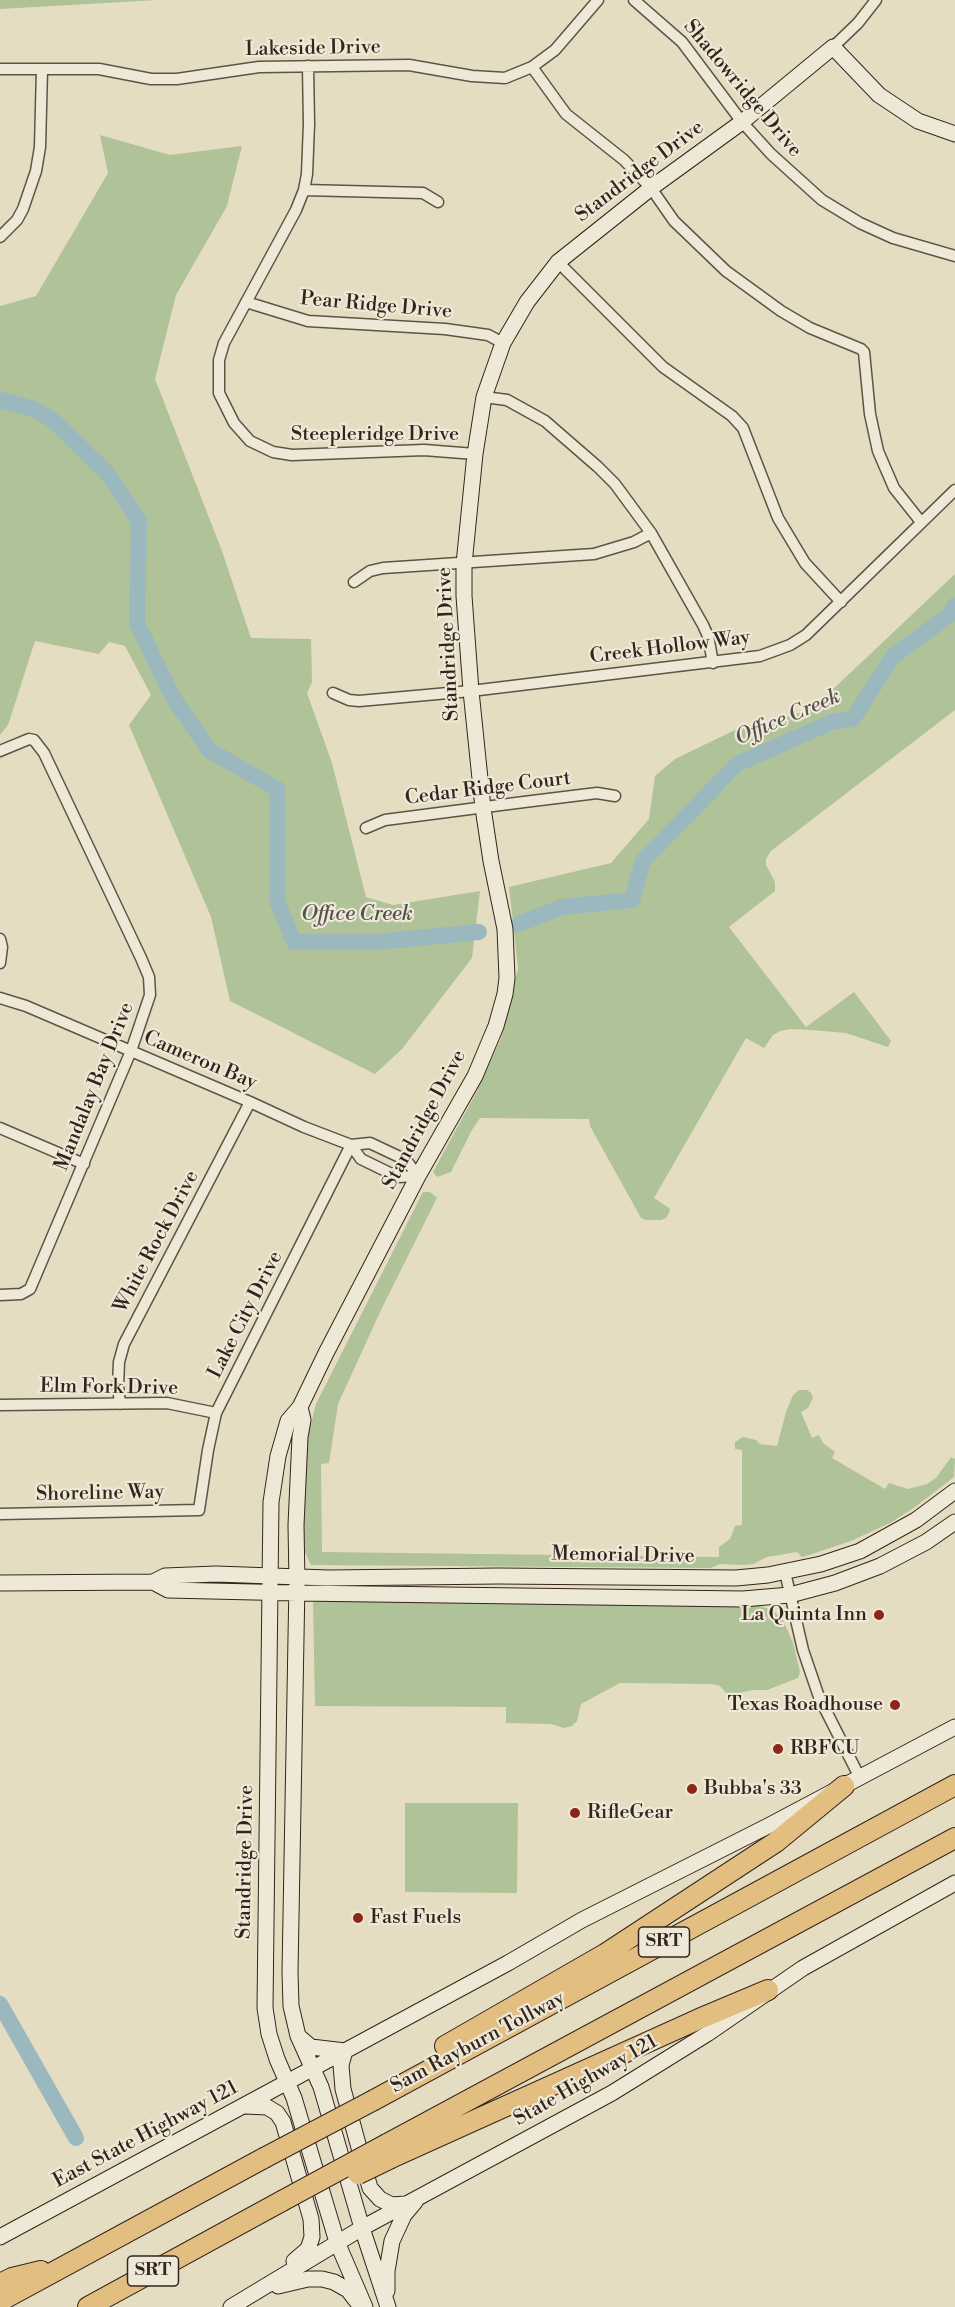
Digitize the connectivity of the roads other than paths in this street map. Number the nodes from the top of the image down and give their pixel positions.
1 (598, 0) edge
2 (634, 0) edge
3 (876, 0) edge
4 (833, 48) junction
5 (308, 66) junction
6 (532, 67) junction
7 (0, 69) edge
8 (42, 69) junction
9 (742, 122) junction
10 (955, 134) edge
11 (651, 188) junction
12 (304, 190) junction
13 (438, 202) dead end
14 (0, 237) edge
15 (955, 256) edge
16 (558, 262) junction
17 (246, 302) junction
18 (503, 343) junction
19 (484, 398) junction
20 (475, 454) junction
21 (955, 490) edge
22 (921, 522) junction
23 (651, 533) junction
24 (464, 564) junction
25 (354, 582) dead end
26 (841, 602) junction
27 (713, 663) junction
28 (471, 691) junction
29 (333, 693) dead end
30 (0, 751) edge
31 (615, 796) dead end
32 (483, 808) junction
33 (366, 828) dead end
34 (0, 939) edge
35 (0, 963) edge
36 (0, 998) edge
37 (131, 1051) junction
38 (250, 1102) junction
39 (0, 1128) edge
40 (351, 1145) junction
41 (84, 1164) junction
42 (418, 1176) junction
43 (0, 1295) edge
44 (120, 1404) junction
45 (0, 1405) edge
46 (300, 1407) junction
47 (216, 1413) junction
48 (955, 1491) edge
49 (200, 1510) joint
50 (0, 1514) edge
51 (955, 1522) edge
52 (785, 1572) junction
53 (270, 1576) junction
54 (297, 1577) junction
55 (153, 1582) junction
56 (0, 1583) edge
57 (270, 1592) junction
58 (297, 1593) junction
59 (790, 1594) junction
60 (955, 1727) edge
61 (852, 1782) junction
62 (955, 1785) edge
63 (955, 1838) edge
64 (955, 1883) edge
65 (291, 1890) junction
66 (267, 1891) junction
67 (768, 1990) junction
68 (298, 2036) junction
69 (345, 2051) junction
70 (311, 2068) junction
71 (287, 2082) junction
72 (372, 2094) junction
73 (244, 2106) junction
74 (389, 2151) junction
75 (414, 2200) junction
76 (362, 2228) junction
77 (0, 2237) edge
78 (337, 2242) junction
79 (70, 2263) junction
80 (0, 2284) edge
81 (263, 2289) junction
82 (0, 2301) edge
83 (388, 2305) edge
84 (88, 2307) edge
85 (231, 2307) edge
86 (363, 2307) edge

1 - 6 street, Lakeside Drive
2 - 9 street, Shadowridge Drive
3 - 4 street, Standridge Drive
4 - 9 street, Standridge Drive
4 - 10 street
5 - 6 street, Lakeside Drive
5 - 8 street, Lakeside Drive
5 - 12 street, Steepleridge Drive
6 - 11 street
7 - 8 street, Lakeside Drive
8 - 14 street
9 - 11 street, Standridge Drive
9 - 15 street, Shadowridge Drive
11 - 16 street, Standridge Drive
11 - 22 street
12 - 13 street
12 - 17 street, Steepleridge Drive
16 - 18 street, Standridge Drive
16 - 26 street
17 - 18 street, Pear Ridge Drive
17 - 20 street, Steepleridge Drive
18 - 19 street, Standridge Drive
19 - 20 street, Standridge Drive
19 - 23 street
20 - 24 street, Standridge Drive
21 - 22 street, Creek Hollow Way
22 - 26 street, Creek Hollow Way
23 - 24 street
23 - 27 street
24 - 25 street
24 - 28 street, Standridge Drive
26 - 27 street, Creek Hollow Way
27 - 28 street, Creek Hollow Way
28 - 29 street, Creek Hollow Way
28 - 32 street, Standridge Drive
30 - 37 street, Mandalay Bay Drive
31 - 32 street, Cedar Ridge Court
32 - 33 street, Cedar Ridge Court
32 - 42 street, Standridge Drive
34 - 35 street
36 - 37 street, Cameron Bay
37 - 38 street, Cameron Bay
37 - 41 street, Mandalay Bay Drive
38 - 40 street, Cameron Bay
38 - 44 street, White Rock Drive
39 - 41 street
40 - 42 street, Cameron Bay
40 - 42 street, Cameron Bay
40 - 47 street, Lake City Drive
41 - 43 street, Mandalay Bay Drive
42 - 46 street, Standridge Drive
44 - 45 street, Elm Fork Drive
44 - 47 street, Elm Fork Drive
46 - 53 street, Standridge Drive
46 - 54 street, Standridge Drive
47 - 49 street, Lake City Drive
48 - 52 street, Memorial Drive
49 - 50 street, Shoreline Way
51 - 59 street
52 - 54 street, Memorial Drive
52 - 59 street
53 - 54 street, Memorial Drive
53 - 55 street, Memorial Drive
53 - 57 street, Standridge Drive
54 - 58 street, Standridge Drive
55 - 56 street
55 - 57 street
57 - 58 street
57 - 66 street, Standridge Drive
58 - 59 street
58 - 65 street, Standridge Drive
59 - 61 street
60 - 61 street
61 - 69 street
61 - 72 highway
62 - 72 highway, Sam Rayburn Tollway / SRT
63 - 74 highway, SRT
64 - 67 street, State Highway 121
65 - 66 street
65 - 68 street, Standridge Drive
66 - 71 street, Standridge Drive
67 - 74 highway
67 - 75 street, State Highway 121
68 - 69 street
68 - 70 street, Standridge Drive
69 - 70 street
69 - 75 street
70 - 71 street, East State Highway 121
70 - 76 street, Standridge Drive
71 - 73 street, East State Highway 121
71 - 78 street, Standridge Drive
72 - 79 highway, Sam Rayburn Tollway / SRT, bridge
73 - 77 street, East State Highway 121
73 - 81 street
74 - 84 highway, SRT, bridge
75 - 76 street, State Highway 121
75 - 83 street
76 - 78 street, State Highway 121
76 - 83 street, Standridge Drive
78 - 81 street, State Highway 121
78 - 86 street, Standridge Drive
79 - 80 highway
79 - 82 highway, Sam Rayburn Tollway / SRT
81 - 85 street, State Highway 121
81 - 86 street

